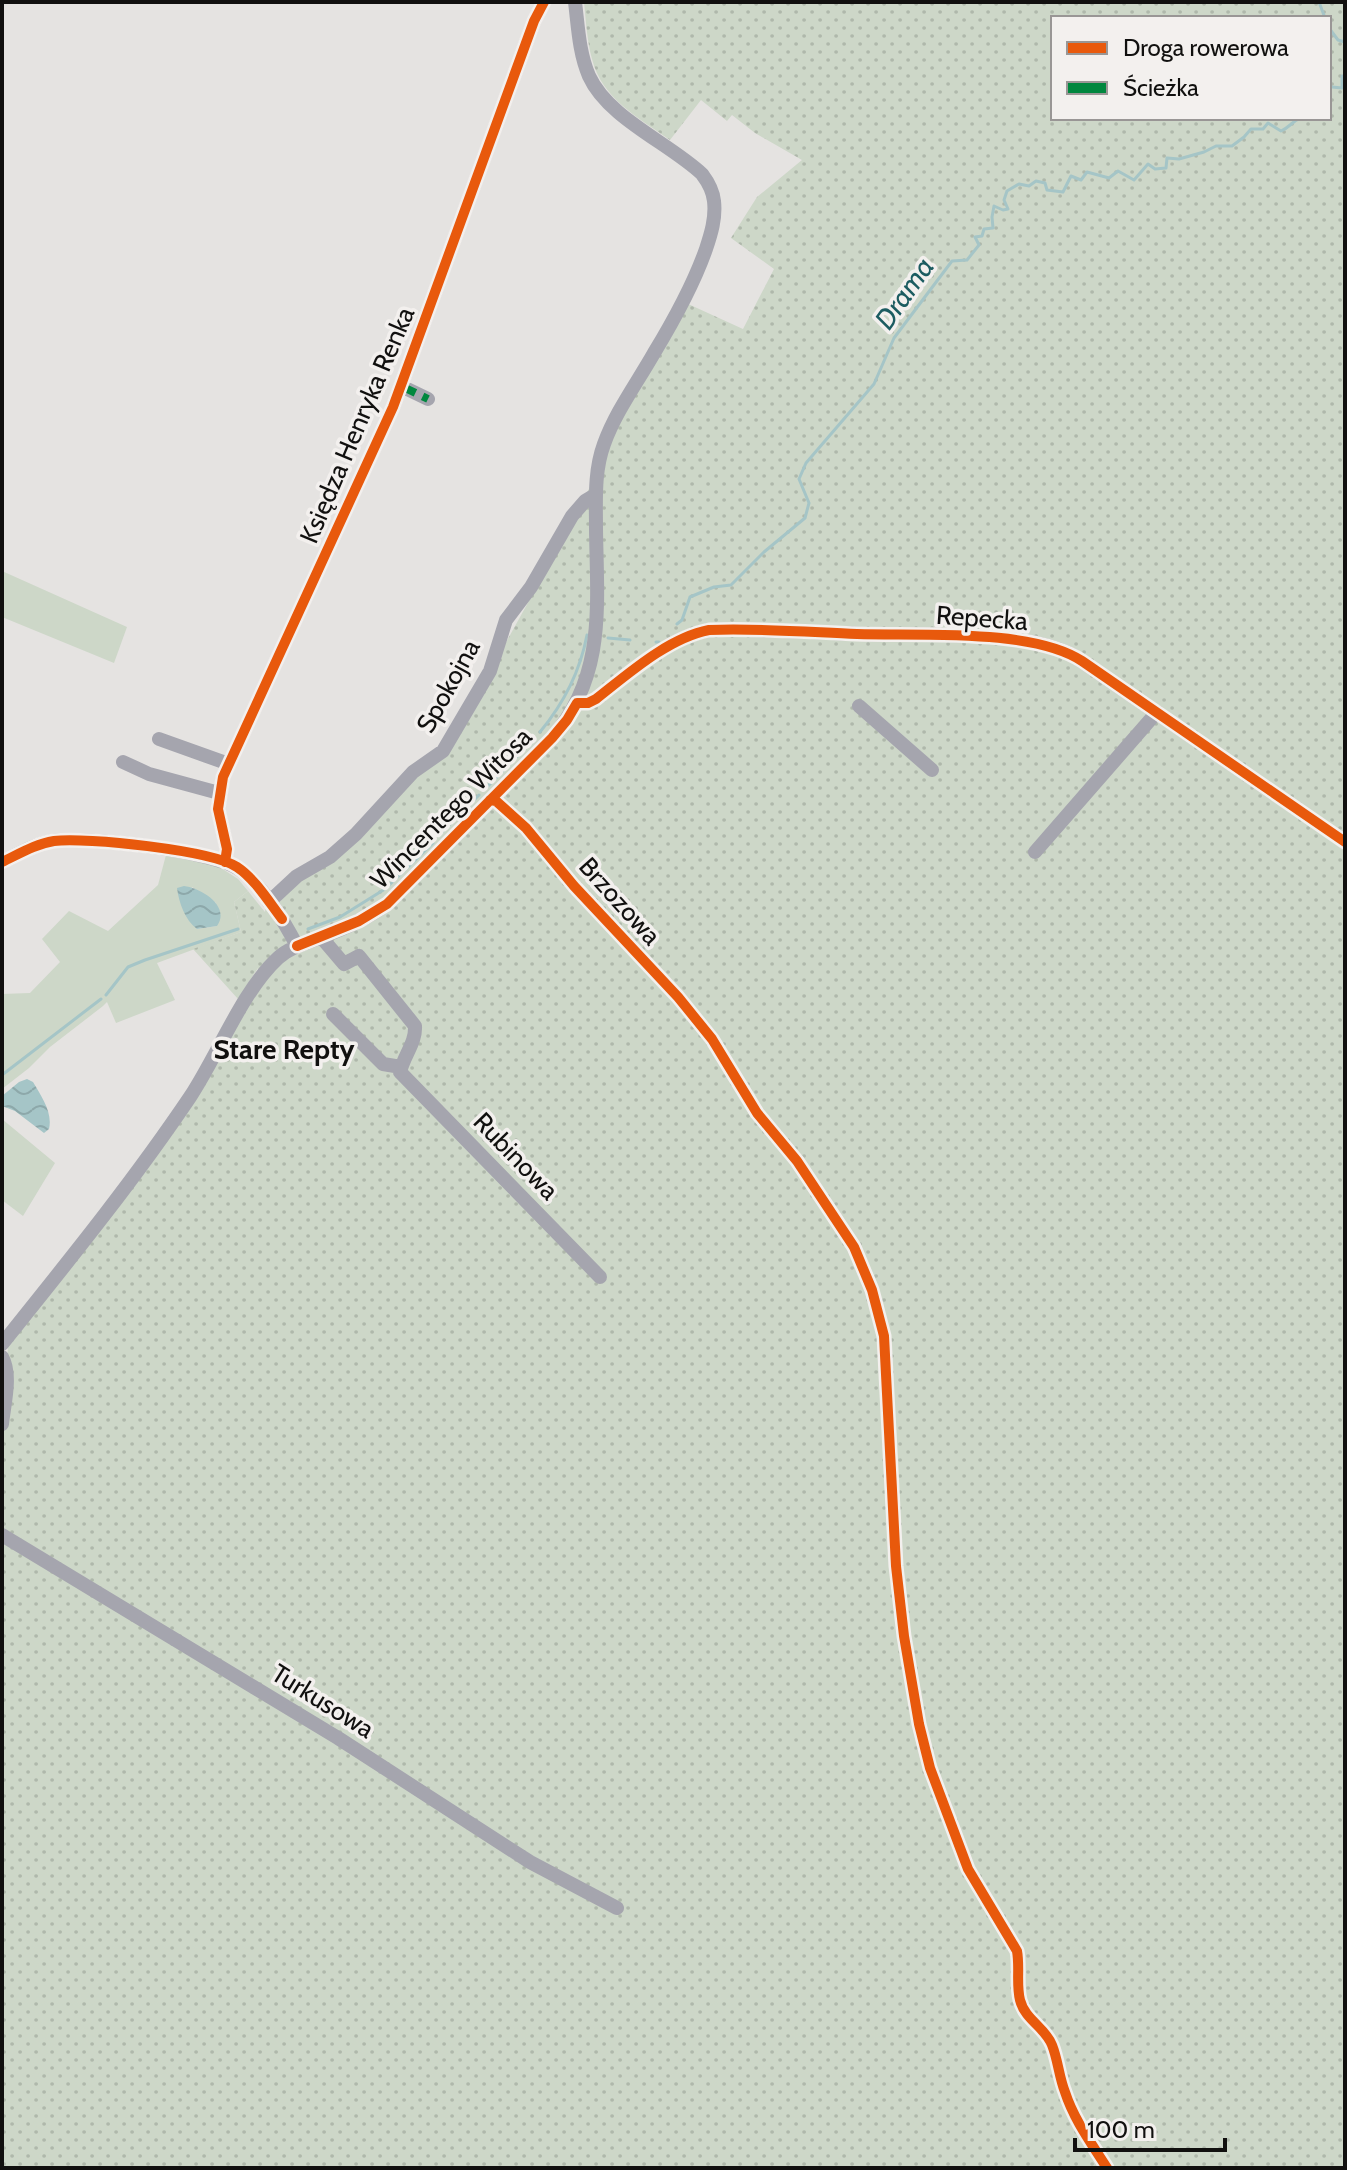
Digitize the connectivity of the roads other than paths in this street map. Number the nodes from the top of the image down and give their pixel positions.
1 (544, 2) edge
2 (575, 2) edge
3 (401, 386) junction
4 (428, 399) dead end
5 (595, 495) junction
6 (577, 703) junction
7 (859, 706) dead end
8 (1157, 712) junction
9 (159, 739) dead end
10 (123, 762) dead end
11 (229, 764) junction
12 (932, 770) dead end
13 (219, 793) junction
14 (490, 800) junction
15 (1345, 842) edge
16 (1035, 852) dead end
17 (2, 862) edge
18 (225, 862) junction
19 (269, 902) junction
20 (321, 937) junction
21 (297, 946) junction
22 (333, 1014) dead end
23 (712, 1039) dead end
24 (401, 1067) junction
25 (600, 1277) dead end
26 (2, 1344) edge
27 (2, 1357) edge
28 (2, 1424) edge
29 (2, 1535) edge
30 (617, 1908) dead end

1 - 3 street, Księdza Henryka Renka
2 - 5 street, Wincentego Witosa
3 - 4 street
3 - 11 street, Księdza Henryka Renka
5 - 6 street, Wincentego Witosa
5 - 19 street, Spokojna
6 - 8 street, Repecka
6 - 14 street, Wincentego Witosa
7 - 12 street
8 - 15 street, Repecka
8 - 16 street
9 - 11 street
10 - 13 street
11 - 13 street, Księdza Henryka Renka
13 - 18 street, Księdza Henryka Renka
14 - 20 street, Wincentego Witosa
14 - 23 street, Brzozowa
17 - 18 street
18 - 19 street
19 - 21 street
20 - 21 street, Wincentego Witosa
20 - 24 street
21 - 26 street, Wincentego Witosa
22 - 24 street, Rubinowa
24 - 25 street, Rubinowa
27 - 28 street
29 - 30 street, Turkusowa

